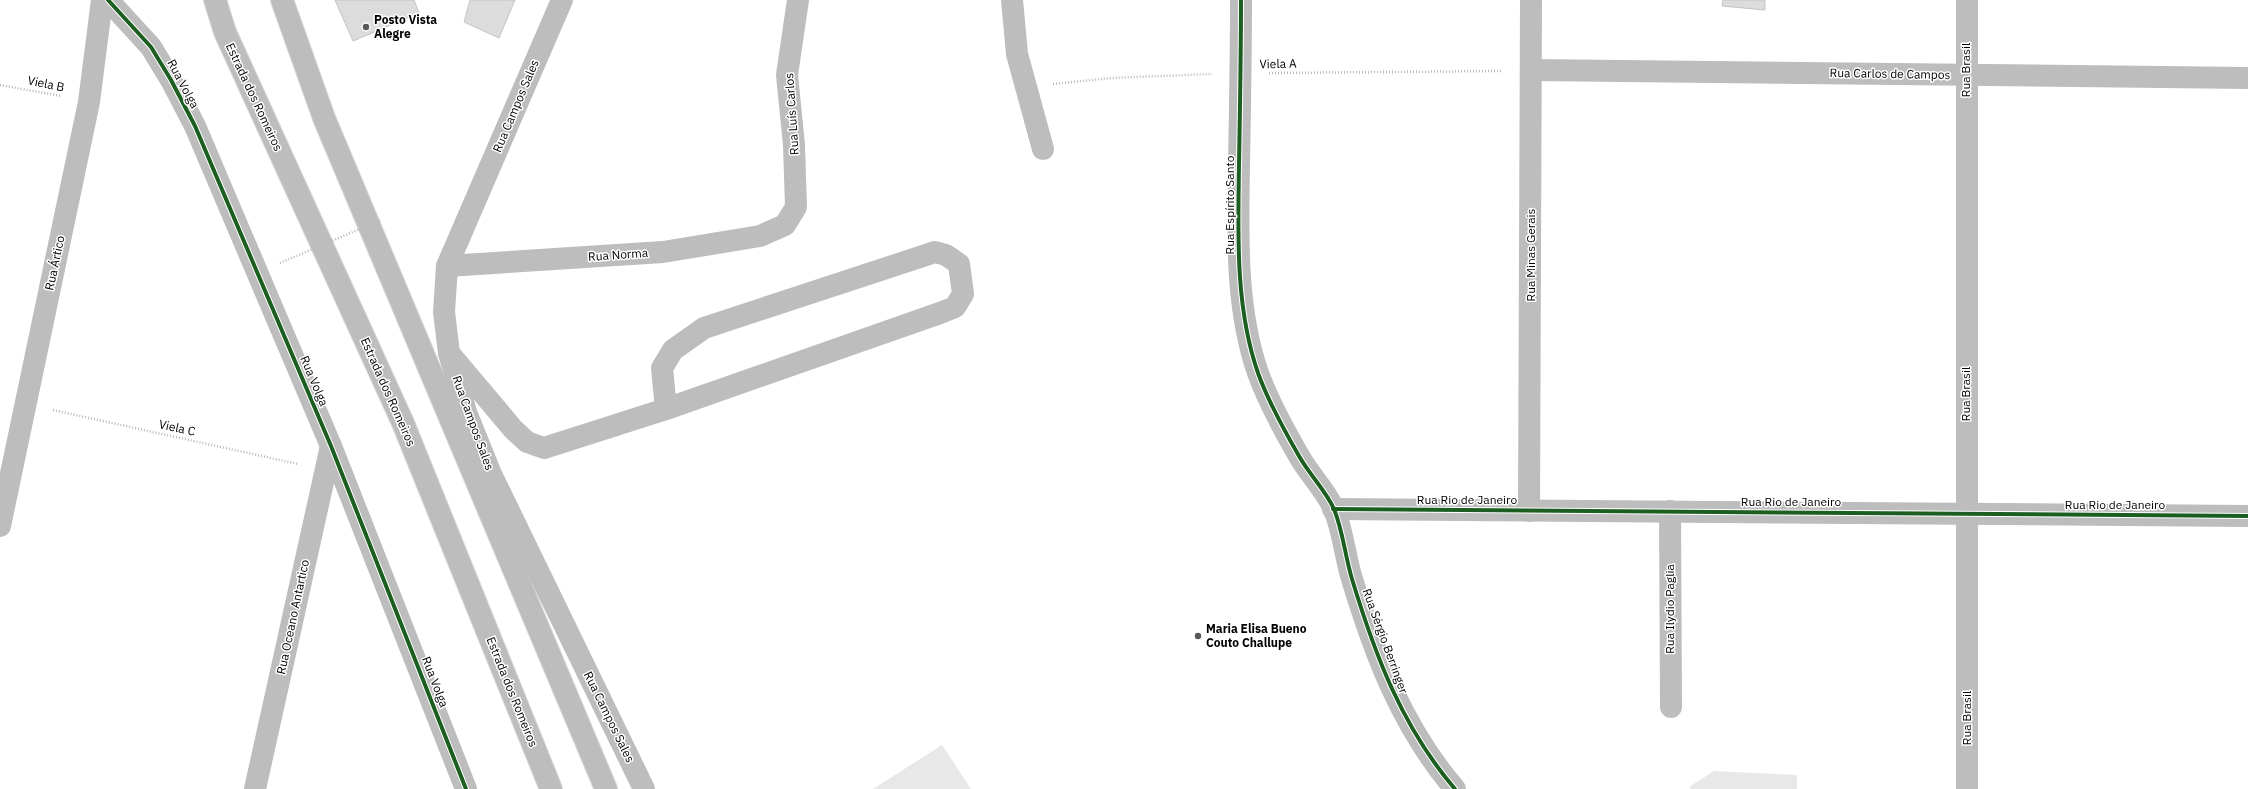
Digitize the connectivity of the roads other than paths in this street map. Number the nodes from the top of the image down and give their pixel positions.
1 (102, 0) edge
2 (108, 0) edge
3 (206, 0) edge
4 (215, 0) edge
5 (282, 0) edge
6 (562, 0) edge
7 (798, 0) edge
8 (1012, 0) edge
9 (1241, 0) edge
10 (1531, 0) edge
11 (1967, 0) edge
12 (225, 32) junction
13 (1532, 70) junction
14 (1966, 75) junction
15 (2248, 78) edge
16 (1044, 149) dead end
17 (785, 225) joint
18 (447, 266) junction
19 (449, 353) junction
20 (666, 409) junction
21 (331, 446) junction
22 (1334, 509) junction
23 (1529, 511) junction
24 (1670, 511) junction
25 (1966, 514) junction
26 (2248, 516) edge
27 (0, 526) edge
28 (1671, 708) dead end
29 (255, 789) edge
30 (466, 789) edge
31 (551, 789) edge
32 (606, 789) edge
33 (644, 789) edge
34 (1455, 789) edge
35 (1967, 789) edge

1 - 27 street, Rua Ártico
2 - 21 street, Rua Volga
3 - 12 street
4 - 12 street, Estrada dos Romeiros
5 - 32 street
6 - 18 street, Rua Campos Sales
7 - 17 street, Rua Luís Carlos
8 - 16 street
9 - 22 street, Rua Espírito Santo
10 - 13 street, Rua Minas Gerais
11 - 14 street, Rua Brasil
12 - 31 street, Estrada dos Romeiros
13 - 14 street, Rua Carlos de Campos
13 - 23 street, Rua Minas Gerais
14 - 15 street, Rua Carlos de Campos
14 - 25 street, Rua Brasil
17 - 18 street, Rua Norma
18 - 19 street, Rua Campos Sales
19 - 20 street
19 - 33 street, Rua Campos Sales
20 - 20 street
21 - 29 street, Rua Oceano Antartico
21 - 30 street, Rua Volga
22 - 23 street, Rua Rio de Janeiro
22 - 34 street, Rua Sérgio Berringer
23 - 24 street, Rua Rio de Janeiro
24 - 25 street, Rua Rio de Janeiro
24 - 28 street, Rua Ilydio Paglia
25 - 26 street, Rua Rio de Janeiro
25 - 35 street, Rua Brasil

